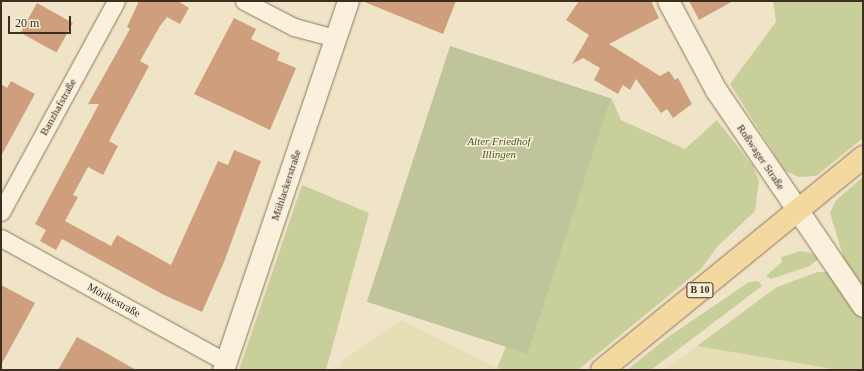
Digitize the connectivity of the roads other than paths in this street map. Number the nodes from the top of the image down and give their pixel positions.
1 (116, 1) edge
2 (244, 1) edge
3 (348, 1) edge
4 (668, 1) edge
5 (335, 38) junction
6 (863, 157) edge
7 (798, 210) junction
8 (1, 212) edge
9 (1, 238) edge
10 (863, 306) edge
11 (225, 366) edge
12 (602, 370) edge

1 - 8 street, Banzhafstraße
2 - 5 street
3 - 5 street, Mühlackerstraße
4 - 7 street, Roßwager Straße
5 - 11 street, Mühlackerstraße
6 - 7 main road, B 10
7 - 10 street, Roßwager Straße
7 - 12 main road, B 10
9 - 11 street, Mörikestraße

